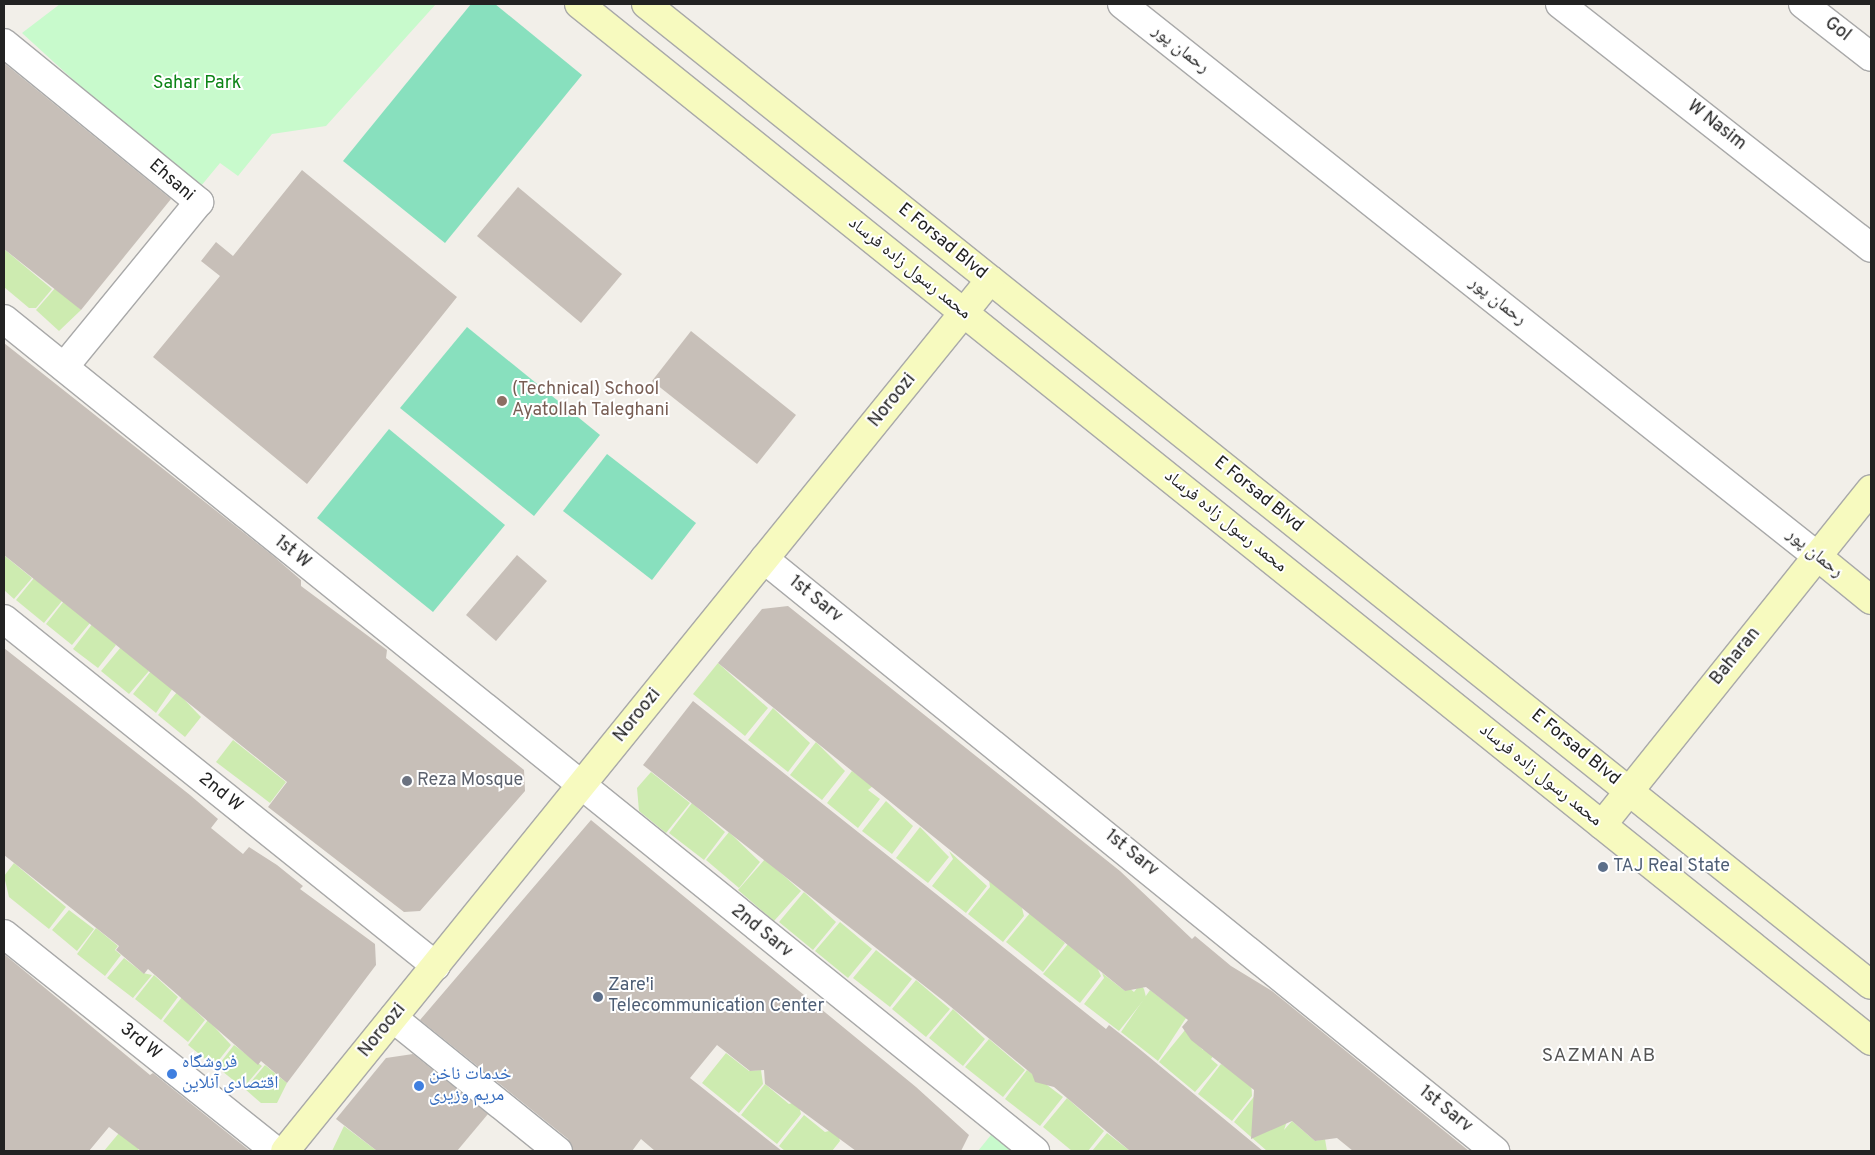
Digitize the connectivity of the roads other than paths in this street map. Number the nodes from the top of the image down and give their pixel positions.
1 (579, 4) edge
2 (647, 4) edge
3 (1122, 4) edge
4 (1560, 4) edge
5 (1802, 4) edge
6 (621, 37) junction
7 (4, 44) edge
8 (1871, 57) edge
9 (1871, 248) edge
10 (990, 280) junction
11 (964, 313) junction
12 (4, 319) edge
13 (64, 367) junction
14 (1871, 489) edge
15 (1818, 556) junction
16 (764, 559) junction
17 (1343, 562) junction
18 (1316, 596) junction
19 (1871, 600) edge
20 (4, 619) edge
21 (580, 787) junction
22 (1629, 791) junction
23 (1602, 825) junction
24 (4, 934) edge
25 (436, 966) junction
26 (1871, 985) edge
27 (393, 1018) junction
28 (1871, 1041) edge
29 (276, 1151) edge
30 (286, 1151) edge
31 (558, 1151) edge
32 (1035, 1151) edge
33 (1495, 1151) edge

1 - 6 street, محمد رسول زاده فرساد
2 - 6 street
2 - 10 street, E Forsad Blvd
3 - 15 street, رحمان پور
4 - 9 street, W Nasim
5 - 8 street, Gol
6 - 11 street, محمد رسول زاده فرساد
7 - 13 street, Ehsani
10 - 11 street, Noroozi
10 - 17 street, E Forsad Blvd
11 - 16 street, Noroozi
11 - 18 street, محمد رسول زاده فرساد
12 - 13 street, 1st W
13 - 21 street, 1st W
14 - 15 street, Baharan
15 - 19 street, رحمان پور
15 - 22 street, Baharan
16 - 21 street, Noroozi
16 - 33 street, 1st Sarv
17 - 18 street
17 - 22 street, E Forsad Blvd
18 - 23 street, محمد رسول زاده فرساد
20 - 25 street, 2nd W
21 - 25 street, Noroozi
21 - 32 street, 2nd Sarv
22 - 23 street, Baharan
22 - 26 street, E Forsad Blvd
23 - 28 street, محمد رسول زاده فرساد
24 - 29 street, 3rd W
25 - 27 street, Noroozi
27 - 30 street, Noroozi
27 - 31 street

